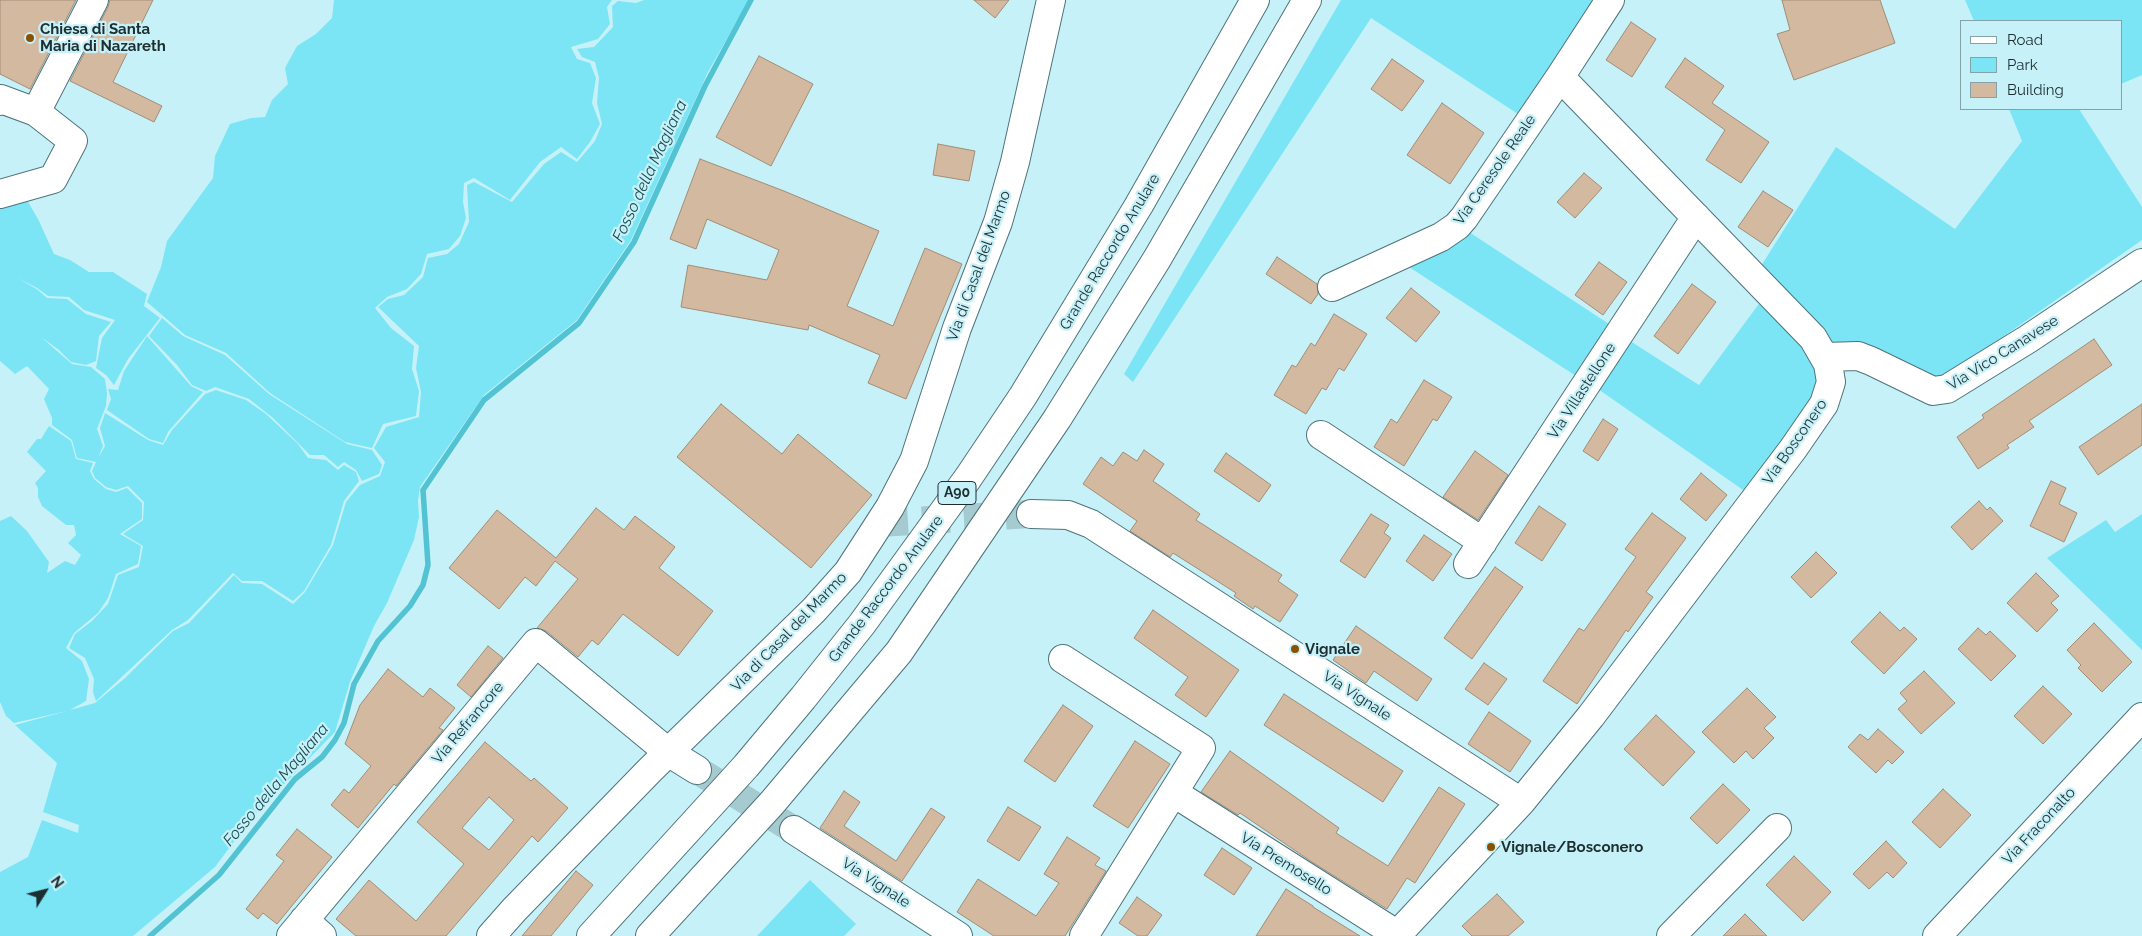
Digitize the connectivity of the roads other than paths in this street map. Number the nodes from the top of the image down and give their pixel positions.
1 (94, 0) edge
2 (1051, 0) edge
3 (1255, 0) edge
4 (1307, 0) edge
5 (1610, 0) edge
6 (1560, 77) junction
7 (0, 101) edge
8 (36, 112) junction
9 (0, 194) edge
10 (1696, 217) junction
11 (2142, 263) edge
12 (1332, 287) dead end
13 (1825, 357) junction
14 (1321, 435) dead end
15 (1031, 514) tunnel mouth
16 (1063, 659) dead end
17 (2142, 717) edge
18 (668, 752) junction
19 (697, 770) tunnel mouth
20 (1174, 793) junction
21 (1520, 802) junction
22 (1777, 828) dead end
23 (794, 830) tunnel mouth
24 (306, 931) edge
25 (1397, 935) edge
26 (491, 936) edge
27 (591, 936) edge
28 (650, 936) edge
29 (958, 936) edge
30 (1084, 936) edge
31 (1671, 936) edge
32 (1936, 936) edge

1 - 8 main road
2 - 18 main road, Via di Casal del Marmo
3 - 27 main road, Grande Raccordo Anulare / A90
4 - 28 main road, A90
5 - 6 main road, Via Ceresole Reale
6 - 10 main road, Via Bosconero
6 - 12 main road, Via Ceresole Reale
7 - 8 main road
8 - 9 main road
10 - 13 main road, Via Bosconero
10 - 14 main road, Via Villastellone
11 - 13 main road, Via Vico Canavese
13 - 21 main road, Via Bosconero
15 - 21 main road, Via Vignale
16 - 20 main road
17 - 32 main road, Via Fraconalto
18 - 19 main road
18 - 24 main road, Via Refrancore
18 - 26 main road, Via di Casal del Marmo
20 - 25 main road, Via Premosello
20 - 30 main road
21 - 25 main road
22 - 31 main road
23 - 29 main road, Via Vignale

